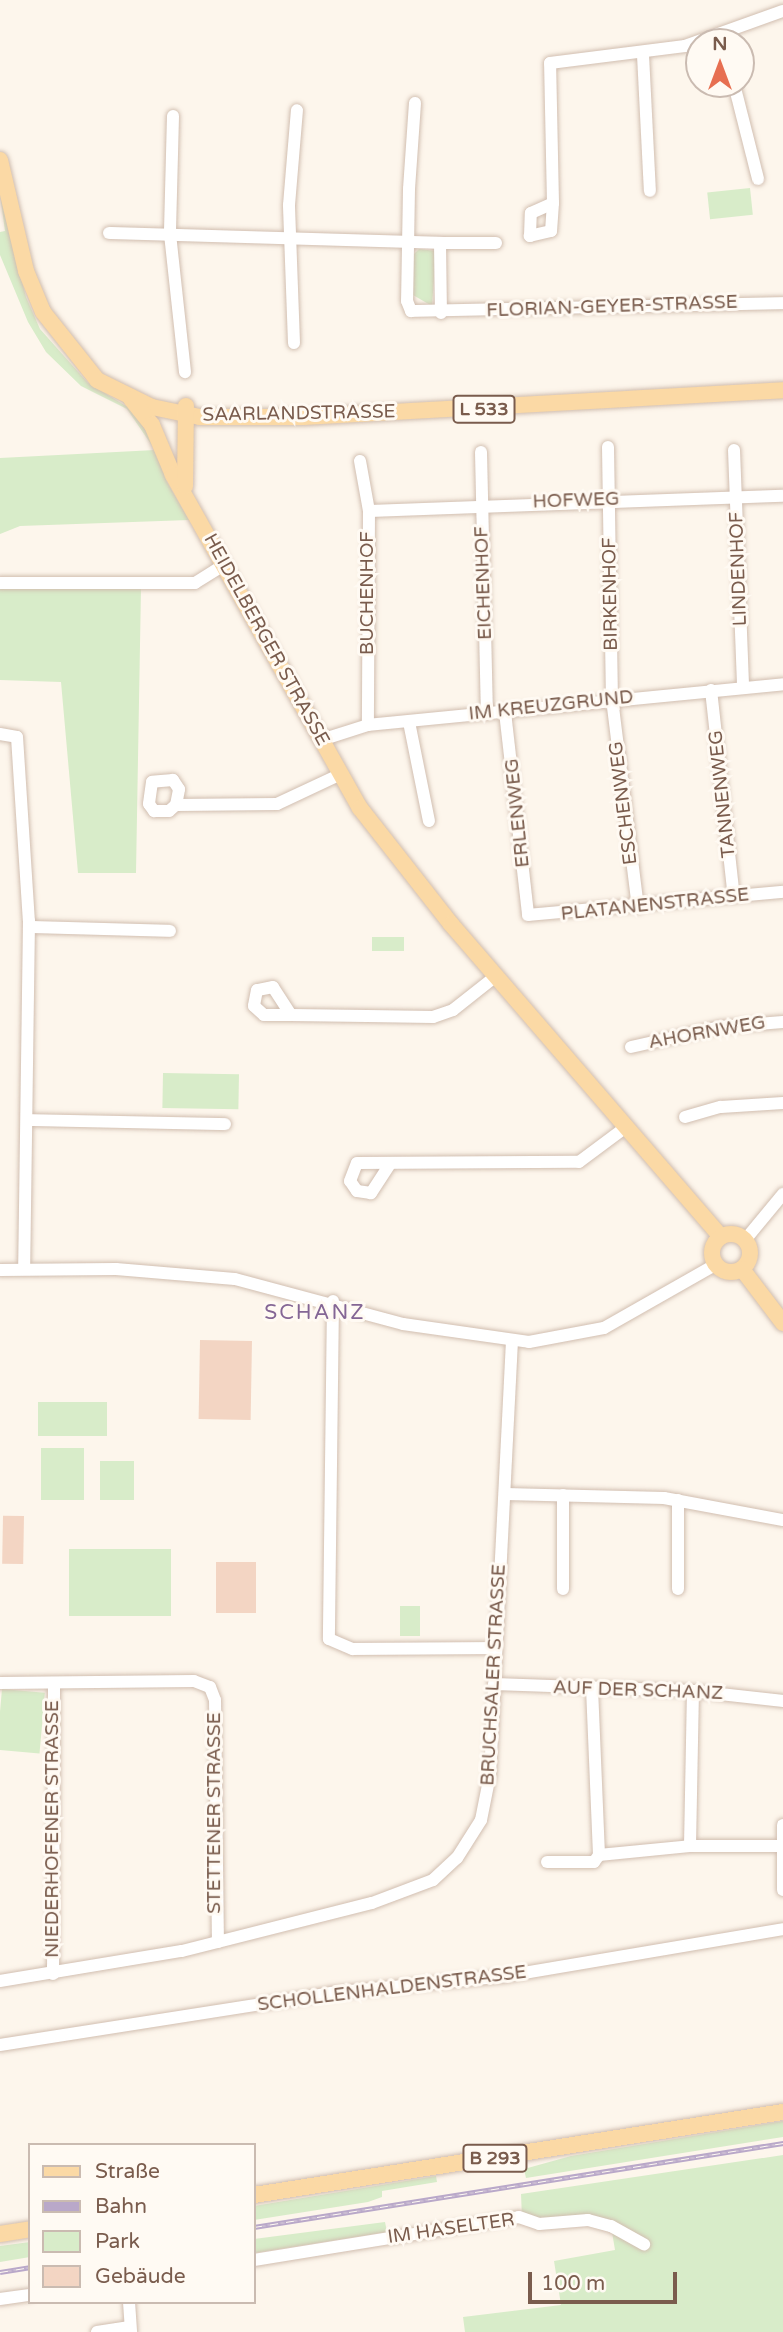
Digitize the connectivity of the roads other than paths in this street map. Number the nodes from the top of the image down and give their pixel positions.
1 (783, 11) edge
2 (745, 28) edge
3 (685, 46) edge
4 (643, 54) junction
5 (738, 98) edge
6 (415, 103) dead end
7 (297, 110) dead end
8 (173, 116) dead end
9 (0, 160) edge
10 (758, 179) dead end
11 (650, 191) dead end
12 (552, 203) dead end
13 (109, 233) dead end
14 (170, 233) junction
15 (291, 241) junction
16 (408, 242) junction
17 (440, 243) junction
18 (496, 243) dead end
19 (783, 303) edge
20 (441, 313) junction
21 (294, 343) dead end
22 (81, 361) junction
23 (185, 372) dead end
24 (783, 380) edge
25 (783, 390) edge
26 (131, 399) junction
27 (180, 409) junction
28 (608, 447) dead end
29 (734, 450) dead end
30 (165, 451) junction
31 (481, 452) dead end
32 (360, 461) dead end
33 (783, 496) edge
34 (737, 497) junction
35 (610, 500) junction
36 (481, 503) junction
37 (191, 505) junction
38 (369, 511) junction
39 (225, 564) junction
40 (0, 583) edge
41 (783, 684) edge
42 (743, 688) junction
43 (711, 691) junction
44 (612, 699) junction
45 (505, 712) junction
46 (487, 713) junction
47 (409, 722) junction
48 (368, 725) junction
49 (0, 734) edge
50 (321, 740) junction
51 (341, 774) junction
52 (176, 806) dead end
53 (429, 821) dead end
54 (783, 892) edge
55 (734, 897) junction
56 (638, 906) junction
57 (528, 915) joint
58 (29, 928) junction
59 (170, 931) dead end
60 (496, 976) junction
61 (291, 1015) dead end
62 (783, 1022) edge
63 (631, 1047) dead end
64 (783, 1103) edge
65 (685, 1117) dead end
66 (27, 1120) junction
67 (225, 1124) dead end
68 (626, 1127) junction
69 (390, 1164) dead end
70 (783, 1194) edge
71 (721, 1237) junction
72 (745, 1240) junction
73 (715, 1265) junction
74 (24, 1269) junction
75 (741, 1269) junction
76 (0, 1270) edge
77 (332, 1301) junction
78 (783, 1323) edge
79 (513, 1342) junction
80 (505, 1494) junction
81 (563, 1495) junction
82 (678, 1500) junction
83 (783, 1520) edge
84 (563, 1589) dead end
85 (678, 1589) dead end
86 (495, 1648) junction
87 (0, 1683) edge
88 (54, 1683) junction
89 (494, 1684) junction
90 (592, 1688) junction
91 (692, 1690) junction
92 (783, 1701) edge
93 (783, 1825) edge
94 (690, 1846) junction
95 (781, 1846) junction
96 (599, 1855) junction
97 (547, 1862) dead end
98 (783, 1890) edge
99 (783, 1929) edge
100 (218, 1942) junction
101 (53, 1974) junction
102 (0, 1981) edge
103 (0, 2045) edge
104 (783, 2112) edge
105 (256, 2195) edge
106 (28, 2229) edge
107 (0, 2234) edge
108 (644, 2244) dead end
109 (256, 2260) edge
110 (28, 2295) edge
111 (0, 2299) edge
112 (129, 2304) edge
113 (131, 2330) edge
114 (97, 2332) edge

1 - 2 street
3 - 4 street
4 - 11 street
4 - 12 street
5 - 10 street
6 - 16 street
7 - 15 street
8 - 14 street
9 - 22 main road, L 533
13 - 14 street
14 - 15 street
14 - 23 street
15 - 16 street
15 - 21 street
16 - 17 street
16 - 20 street, FLORIAN-GEYER-STRASSE
17 - 18 street
17 - 20 street
19 - 20 street, FLORIAN-GEYER-STRASSE
22 - 26 main road, SAARLANDSTRASSE / L 533
22 - 27 main road, SAARLANDSTRASSE / L 533
24 - 27 main road, SAARLANDSTRASSE / L 533
25 - 27 main road, SAARLANDSTRASSE / L 533
26 - 27 main road, SAARLANDSTRASSE / L 533
26 - 30 main road, HEIDELBERGER STRASSE
27 - 30 main road
27 - 37 main road, HEIDELBERGER STRASSE
28 - 35 street, BIRKENHOF
29 - 34 street, LINDENHOF
30 - 37 main road, HEIDELBERGER STRASSE
31 - 36 street, EICHENHOF
32 - 38 street, BUCHENHOF
33 - 34 street, HOFWEG
34 - 35 street, HOFWEG
34 - 42 street, LINDENHOF
35 - 36 street, HOFWEG
35 - 44 street, BIRKENHOF
36 - 38 street, HOFWEG
36 - 46 street, EICHENHOF
37 - 39 main road, HEIDELBERGER STRASSE
38 - 48 street, BUCHENHOF
39 - 40 street
39 - 50 main road, HEIDELBERGER STRASSE
41 - 42 street, IM KREUZGRUND
42 - 43 street, IM KREUZGRUND
43 - 44 street, IM KREUZGRUND
43 - 55 street, TANNENWEG
44 - 45 street, IM KREUZGRUND
44 - 56 street, ESCHENWEG
45 - 46 street, IM KREUZGRUND
45 - 57 street, ERLENWEG
46 - 47 street, IM KREUZGRUND
47 - 48 street, IM KREUZGRUND
47 - 53 street
48 - 50 street, IM KREUZGRUND
49 - 58 street
50 - 51 main road, HEIDELBERGER STRASSE
51 - 52 street
51 - 60 main road, HEIDELBERGER STRASSE
54 - 55 street, PLATANENSTRASSE
55 - 56 street, PLATANENSTRASSE
56 - 57 street, PLATANENSTRASSE
58 - 59 street
58 - 66 street
60 - 61 street
60 - 68 main road, HEIDELBERGER STRASSE
62 - 63 street, AHORNWEG
64 - 65 street
66 - 67 street
66 - 74 street
68 - 69 street
68 - 71 main road, HEIDELBERGER STRASSE
70 - 72 street
71 - 72 main road
71 - 73 main road
72 - 75 main road
73 - 75 main road
73 - 79 street
74 - 76 street
74 - 77 street
75 - 78 main road
77 - 79 street
77 - 86 street
79 - 80 street, BRUCHSALER STRASSE
80 - 81 street
80 - 86 street, BRUCHSALER STRASSE
81 - 82 street
81 - 84 street
82 - 83 street
82 - 85 street
86 - 89 street, BRUCHSALER STRASSE
87 - 88 street, STETTENER STRASSE
88 - 100 street, STETTENER STRASSE
88 - 101 street, NIEDERHOFENER STRASSE
89 - 90 street, AUF DER SCHANZ
89 - 100 street, BRUCHSALER STRASSE
90 - 91 street, AUF DER SCHANZ
90 - 96 street
91 - 92 street, AUF DER SCHANZ
91 - 94 street
93 - 95 street
94 - 95 street
94 - 96 street
95 - 98 street
96 - 97 street
99 - 103 street, SCHOLLENHALDENSTRASSE
100 - 101 street, BRUCHSALER STRASSE
101 - 102 street, BRUCHSALER STRASSE
104 - 105 main road, B 293
106 - 107 main road
108 - 109 street, IM HASELTER
110 - 111 street
112 - 113 street
113 - 114 street

